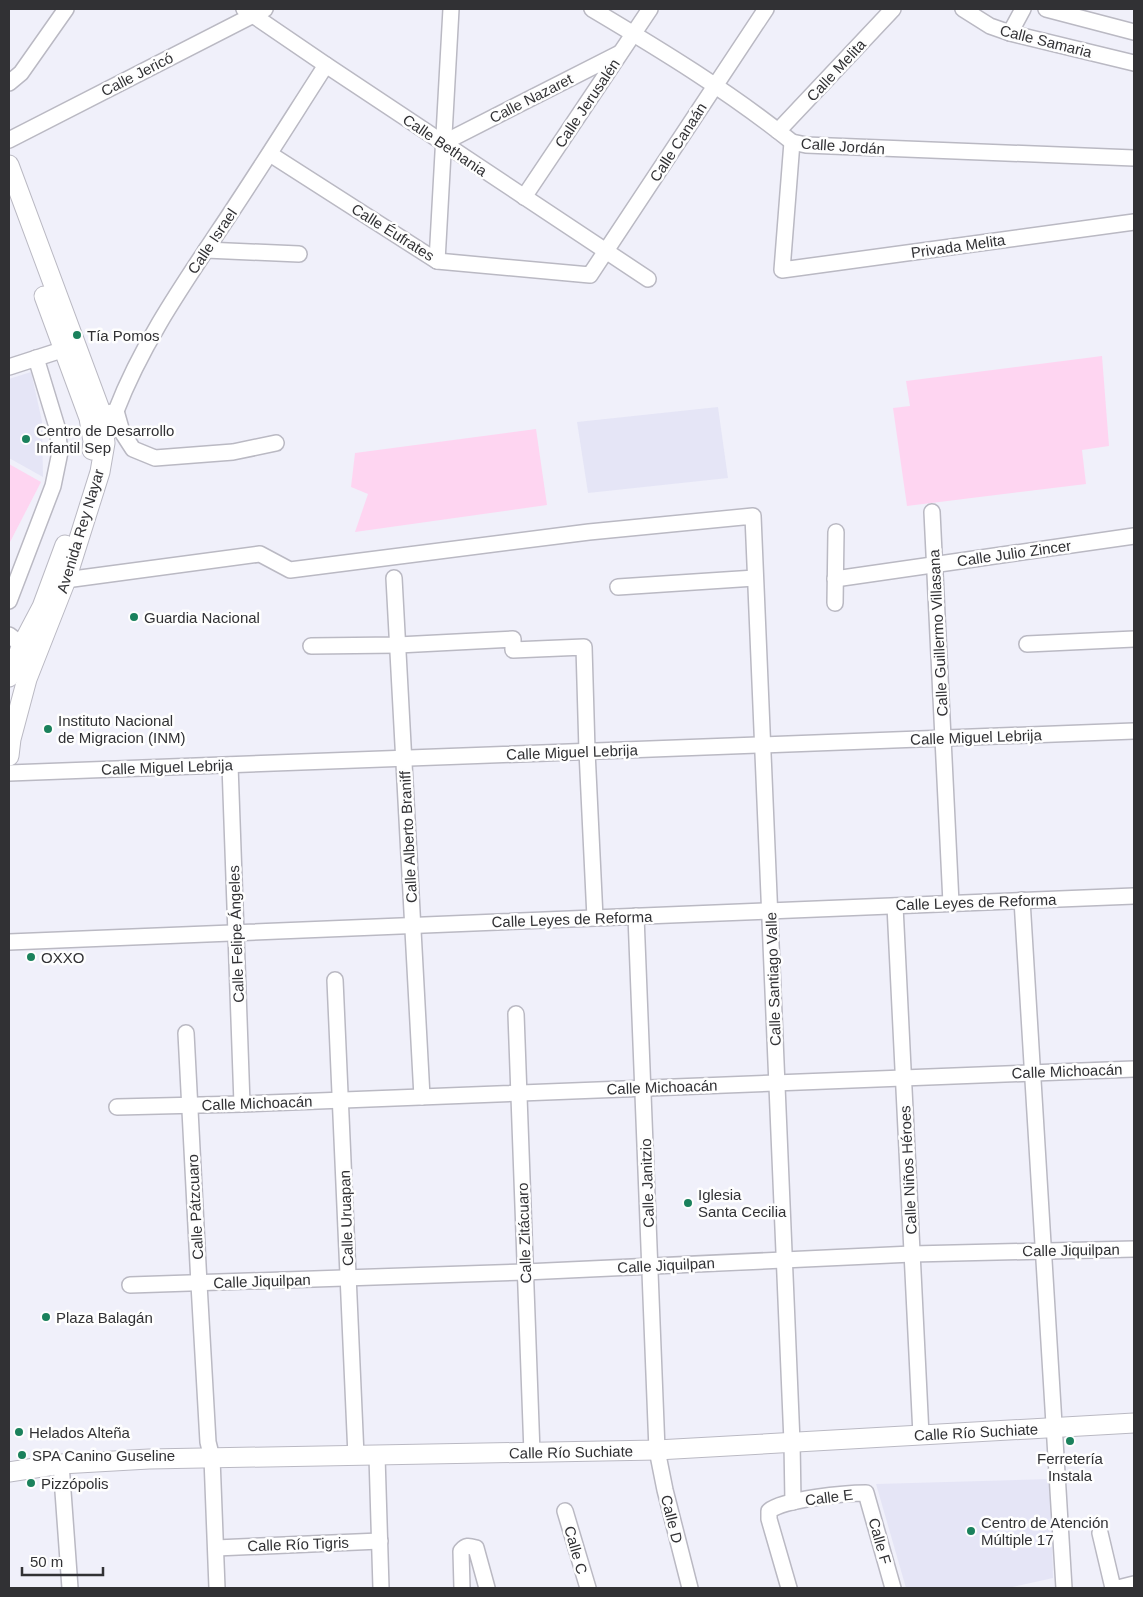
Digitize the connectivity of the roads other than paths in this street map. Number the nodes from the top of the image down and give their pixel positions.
1 (66, 9) edge
2 (451, 9) edge
3 (592, 9) edge
4 (650, 9) edge
5 (766, 9) edge
6 (893, 9) edge
7 (963, 9) edge
8 (1023, 9) edge
9 (1046, 9) edge
10 (254, 11) edge
11 (1134, 32) edge
12 (633, 33) junction
13 (1010, 33) junction
14 (620, 53) junction
15 (1134, 63) edge
16 (326, 65) junction
17 (9, 83) edge
18 (715, 86) junction
19 (778, 131) junction
20 (9, 140) edge
21 (792, 142) junction
22 (443, 143) junction
23 (270, 154) junction
24 (1134, 158) edge
25 (9, 165) edge
26 (524, 197) junction
27 (9, 201) edge
28 (1134, 222) edge
29 (206, 250) junction
30 (606, 252) junction
31 (299, 254) dead end
32 (437, 261) junction
33 (590, 275) joint
34 (648, 280) dead end
35 (70, 348) junction
36 (36, 358) junction
37 (9, 367) edge
38 (102, 415) junction
39 (276, 443) dead end
40 (932, 512) dead end
41 (836, 532) dead end
42 (1134, 536) edge
43 (935, 565) junction
44 (394, 578) dead end
45 (756, 578) junction
46 (835, 579) junction
47 (59, 581) junction
48 (618, 587) dead end
49 (9, 601) edge
50 (835, 603) dead end
51 (1134, 639) edge
52 (15, 640) edge
53 (398, 644) junction
54 (1027, 644) dead end
55 (311, 646) dead end
56 (41, 647) junction
57 (9, 677) edge
58 (1134, 731) edge
59 (943, 738) junction
60 (763, 745) junction
61 (587, 751) junction
62 (9, 756) edge
63 (404, 758) junction
64 (230, 765) junction
65 (9, 773) edge
66 (1134, 896) edge
67 (1022, 900) junction
68 (950, 903) junction
69 (894, 906) junction
70 (770, 911) junction
71 (636, 916) junction
72 (595, 918) junction
73 (413, 925) junction
74 (236, 933) junction
75 (9, 942) edge
76 (335, 980) dead end
77 (516, 1014) dead end
78 (186, 1033) dead end
79 (1134, 1069) edge
80 (1032, 1073) junction
81 (903, 1078) junction
82 (777, 1083) junction
83 (643, 1088) junction
84 (519, 1093) junction
85 (422, 1097) junction
86 (340, 1100) junction
87 (242, 1104) junction
88 (190, 1106) junction
89 (117, 1107) dead end
90 (1134, 1248) edge
91 (1043, 1250) junction
92 (912, 1254) junction
93 (785, 1259) junction
94 (650, 1265) junction
95 (525, 1272) junction
96 (348, 1278) junction
97 (198, 1284) junction
98 (130, 1285) dead end
99 (1134, 1423) edge
100 (1054, 1428) junction
101 (921, 1435) junction
102 (792, 1442) junction
103 (658, 1450) junction
104 (532, 1453) junction
105 (356, 1456) junction
106 (377, 1456) junction
107 (212, 1458) junction
108 (62, 1464) junction
109 (9, 1472) edge
110 (866, 1493) joint
111 (793, 1502) junction
112 (565, 1512) dead end
113 (1100, 1533) dead end
114 (380, 1541) junction
115 (216, 1548) junction
116 (1134, 1584) edge
117 (70, 1588) edge
118 (217, 1588) edge
119 (381, 1588) edge
120 (462, 1588) edge
121 (487, 1588) edge
122 (588, 1588) edge
123 (690, 1588) edge
124 (789, 1588) edge
125 (893, 1588) edge
126 (1064, 1588) edge
127 (1112, 1588) edge
128 (1118, 1588) edge

1 - 17 street
2 - 22 street
3 - 12 street, Calle Jordán
4 - 12 street, Calle Jerusalén
5 - 18 street, Calle Canaán
6 - 19 street, Calle Melita
7 - 13 street, Calle Samaria
8 - 13 street
9 - 11 street
10 - 16 street, Calle Bethania
10 - 20 street, Calle Jericó
12 - 14 street, Calle Jerusalén
12 - 18 street, Calle Jordán
13 - 15 street, Calle Samaria
14 - 22 street, Calle Nazaret
14 - 26 street, Calle Jerusalén
16 - 22 street, Calle Bethania
16 - 23 street, Calle Israel
18 - 19 street, Calle Jordán
18 - 30 street, Calle Canaán
19 - 21 street, Calle Jordán
21 - 24 street, Calle Jordán
21 - 28 street, Privada Melita
22 - 26 street, Calle Bethania
22 - 32 street
23 - 29 street, Calle Israel
23 - 32 street, Calle Éufrates
25 - 35 main road, Avenida Rey Nayar
26 - 30 street, Calle Bethania
27 - 35 main road, Avenida Rey Nayar
29 - 31 street
29 - 38 street, Calle Israel
30 - 33 street, Calle Canaán
30 - 34 street, Calle Bethania
32 - 33 street, Calle Éufrates
35 - 36 street
35 - 38 main road, Avenida Rey Nayar
36 - 37 street
36 - 49 street
38 - 39 street
38 - 47 main road, Avenida Rey Nayar
40 - 43 street, Calle Guillermo Villasana
41 - 46 street
42 - 43 street, Calle Julio Zincer
43 - 46 street, Calle Julio Zincer
43 - 59 street, Calle Guillermo Villasana
44 - 53 street, Calle Alberto Braniff
45 - 47 street, Calle Santiago Valle
45 - 48 street
45 - 60 street, Calle Santiago Valle
46 - 50 street
47 - 52 main road, Avenida Rey Nayar
47 - 56 main road, Avenida Rey Nayar
51 - 54 street
52 - 56 street
52 - 57 main road, Avenida Rey Nayar
53 - 55 street
53 - 61 street
53 - 63 street, Calle Alberto Braniff
56 - 62 main road, Avenida Rey Nayar
58 - 59 street, Calle Miguel Lebrija
59 - 60 street, Calle Miguel Lebrija
59 - 68 street, Calle Guillermo Villasana
60 - 61 street, Calle Miguel Lebrija
60 - 70 street, Calle Santiago Valle
61 - 63 street, Calle Miguel Lebrija
61 - 72 street
63 - 64 street, Calle Miguel Lebrija
63 - 73 street, Calle Alberto Braniff
64 - 65 street, Calle Miguel Lebrija
64 - 74 street, Calle Felipe Ángeles
66 - 67 street, Calle Leyes de Reforma
67 - 68 street, Calle Leyes de Reforma
67 - 80 street
68 - 69 street, Calle Leyes de Reforma
69 - 70 street, Calle Leyes de Reforma
69 - 81 street, Calle Niños Héroes
70 - 71 street, Calle Leyes de Reforma
70 - 82 street, Calle Santiago Valle
71 - 72 street, Calle Leyes de Reforma
71 - 83 street, Calle Janitzio
72 - 73 street, Calle Leyes de Reforma
73 - 74 street, Calle Leyes de Reforma
73 - 85 street, Calle Alberto Braniff
74 - 75 street, Calle Leyes de Reforma
74 - 87 street, Calle Felipe Ángeles
76 - 86 street, Calle Uruapan
77 - 84 street, Calle Zitácuaro
78 - 88 street, Calle Pátzcuaro
79 - 80 street, Calle Michoacán
80 - 81 street, Calle Michoacán
80 - 91 street
81 - 82 street, Calle Michoacán
81 - 92 street, Calle Niños Héroes
82 - 83 street, Calle Michoacán
82 - 93 street, Calle Santiago Valle
83 - 84 street, Calle Michoacán
83 - 94 street, Calle Janitzio
84 - 85 street, Calle Michoacán
84 - 95 street, Calle Zitácuaro
85 - 86 street, Calle Michoacán
86 - 87 street, Calle Michoacán
86 - 96 street, Calle Uruapan
87 - 88 street, Calle Michoacán
88 - 89 street, Calle Michoacán
88 - 97 street, Calle Pátzcuaro
90 - 91 street, Calle Jiquilpan
91 - 92 street, Calle Jiquilpan
91 - 100 street
92 - 93 street, Calle Jiquilpan
92 - 101 street, Calle Niños Héroes
93 - 94 street, Calle Jiquilpan
93 - 102 street, Calle Santiago Valle
94 - 95 street, Calle Jiquilpan
94 - 103 street, Calle Janitzio
95 - 96 street, Calle Jiquilpan
95 - 104 street, Calle Zitácuaro
96 - 97 street, Calle Jiquilpan
96 - 105 street, Calle Uruapan
97 - 98 street, Calle Jiquilpan
97 - 107 street, Calle Pátzcuaro
99 - 100 main road, Calle Río Suchiate
100 - 101 main road, Calle Río Suchiate
100 - 126 street
101 - 102 main road, Calle Río Suchiate
102 - 103 main road, Calle Río Suchiate
102 - 111 street, Calle E
103 - 104 main road, Calle Río Suchiate
103 - 123 street, Calle D
104 - 106 main road, Calle Río Suchiate
105 - 106 main road, Calle Río Suchiate
105 - 107 main road, Calle Río Suchiate
106 - 114 street
107 - 108 main road, Calle Río Suchiate
107 - 115 street, Calle Pátzcuaro
108 - 109 main road, Calle Río Suchiate
108 - 117 street
110 - 111 street, Calle E
110 - 125 street, Calle F
111 - 124 street, Calle E
112 - 122 street, Calle C
113 - 127 street
114 - 115 street, Calle Río Tigris
114 - 119 street
115 - 118 street, Calle Pátzcuaro
116 - 128 street
120 - 121 street

